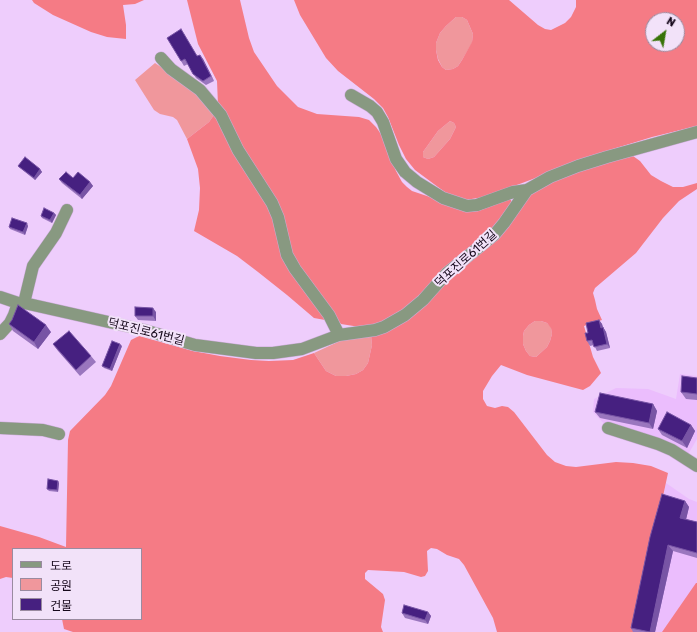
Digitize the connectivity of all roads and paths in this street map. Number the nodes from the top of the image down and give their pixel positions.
1 (160, 58) dead end
2 (351, 95) dead end
3 (697, 132) edge
4 (527, 190) junction
5 (66, 210) dead end
6 (0, 297) edge
7 (21, 303) junction
8 (0, 334) edge
9 (339, 335) junction
10 (0, 428) edge
11 (608, 428) dead end
12 (59, 434) dead end
13 (697, 466) edge

1 - 9 street
2 - 4 street
3 - 4 street, 덕포진로61번길
4 - 9 street, 덕포진로61번길
5 - 7 street
6 - 7 street, 덕포진로61번길
7 - 8 street
7 - 9 street, 덕포진로61번길
10 - 12 street
11 - 13 street

